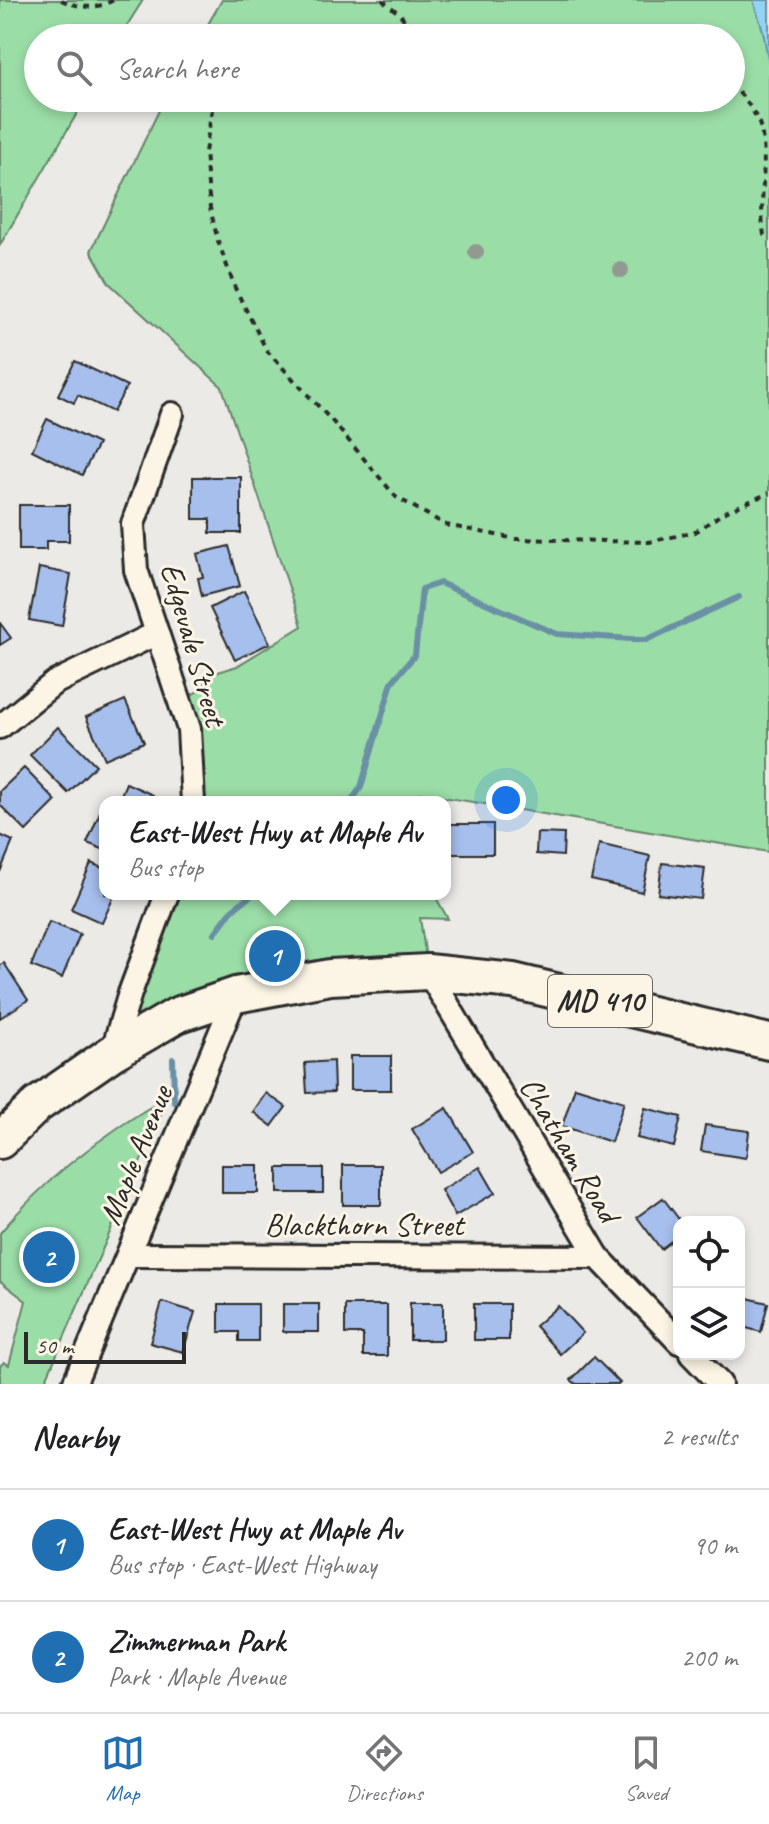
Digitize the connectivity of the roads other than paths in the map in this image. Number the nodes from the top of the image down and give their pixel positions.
1 (172, 414) dead end
2 (157, 633) junction
3 (0, 727) edge
4 (193, 796) edge
5 (165, 900) edge
6 (428, 972) junction
7 (236, 995) junction
8 (769, 1042) edge
9 (112, 1053) junction
10 (0, 1141) edge
11 (129, 1255) junction
12 (598, 1257) junction
13 (673, 1336) edge
14 (697, 1360) edge
15 (74, 1384) edge
16 (720, 1384) edge

1 - 2 street, Edgevale Street
2 - 3 street
2 - 4 street, Edgevale Street
5 - 9 street
6 - 7 main road, MD 410
6 - 8 main road, MD 410
6 - 12 street, Chatham Road
7 - 9 main road, MD 410
7 - 11 street, Maple Avenue
9 - 10 main road, MD 410
11 - 12 street, Blackthorn Street
11 - 15 street, Maple Avenue
12 - 13 street, Chatham Road
14 - 16 street

